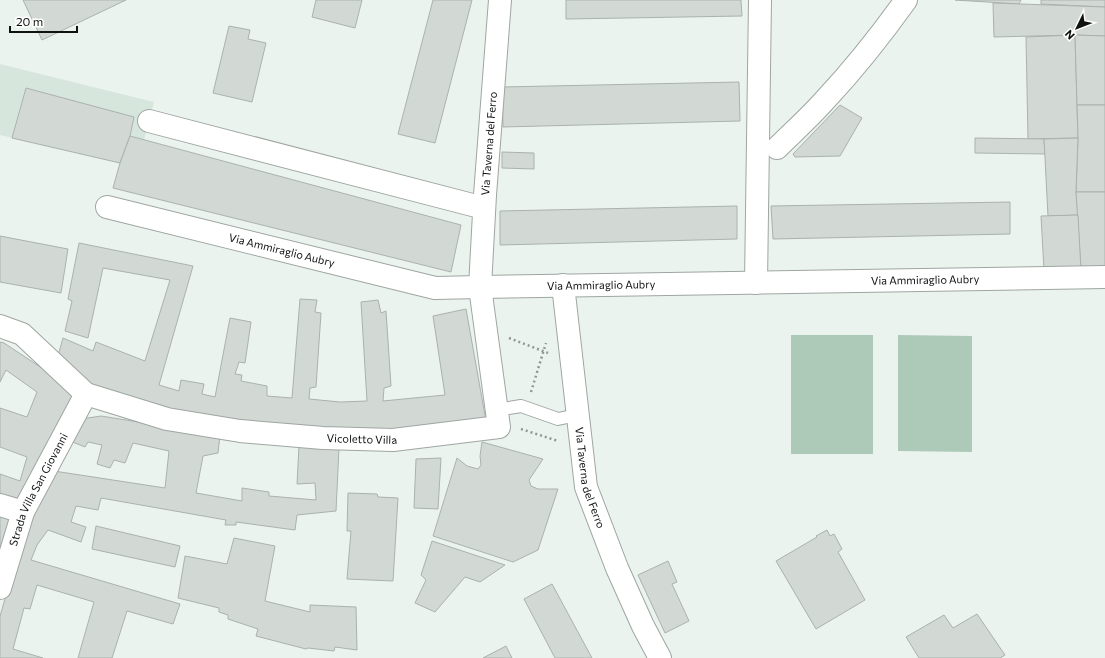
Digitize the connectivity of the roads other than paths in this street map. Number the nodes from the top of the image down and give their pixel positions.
1 (500, 0) edge
2 (760, 0) edge
3 (906, 0) edge
4 (149, 121) dead end
5 (777, 148) dead end
6 (107, 207) dead end
7 (484, 208) junction
8 (1105, 277) edge
9 (756, 282) junction
10 (562, 285) junction
11 (480, 287) junction
12 (0, 326) edge
13 (86, 394) junction
14 (497, 410) junction
15 (577, 415) junction
16 (0, 505) edge
17 (24, 512) junction
18 (0, 588) edge
19 (660, 658) edge

1 - 7 street, Via Taverna del Ferro
2 - 9 street
3 - 5 street
4 - 7 street
6 - 11 street, Via Ammiraglio Aubry
7 - 11 street, Via Taverna del Ferro
8 - 9 street, Via Ammiraglio Aubry
9 - 10 street, Via Ammiraglio Aubry
10 - 11 street, Via Ammiraglio Aubry
10 - 15 street, Via Taverna del Ferro
11 - 14 street, Vicoletto Villa
12 - 13 street
13 - 14 street, Vicoletto Villa
13 - 17 street, Strada Villa San Giovanni
14 - 15 lane
15 - 19 street, Via Taverna del Ferro
16 - 17 street
17 - 18 street, Strada Villa San Giovanni

